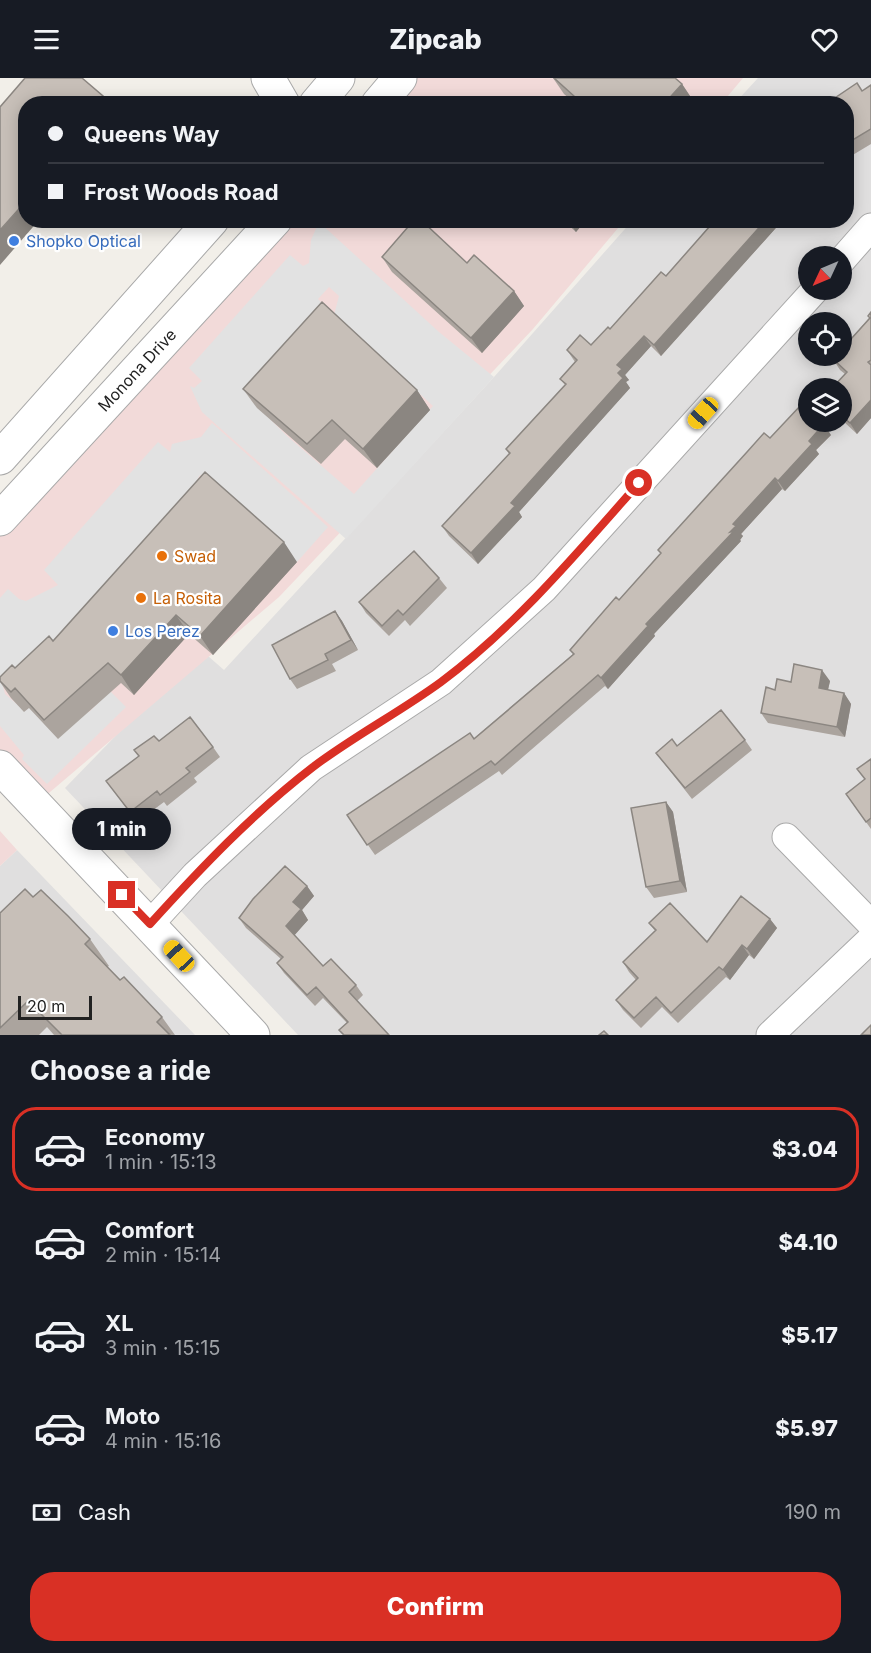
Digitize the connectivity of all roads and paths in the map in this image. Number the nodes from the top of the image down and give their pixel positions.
1 (268, 78) edge
2 (338, 78) edge
3 (400, 78) edge
4 (278, 96) edge
5 (323, 96) edge
6 (385, 96) edge
7 (871, 227) edge
8 (205, 228) edge
9 (267, 228) edge
10 (852, 249) edge
11 (806, 300) edge
12 (0, 458) edge
13 (0, 519) edge
14 (0, 767) edge
15 (786, 837) dead end
16 (150, 924) junction
17 (871, 924) edge
18 (871, 939) edge
19 (253, 1035) edge
20 (770, 1035) edge

1 - 4 street
2 - 5 street
3 - 6 street
7 - 10 street
8 - 12 street
9 - 13 street, Monona Drive
11 - 16 street
14 - 16 street
15 - 17 street
16 - 19 street
18 - 20 street

